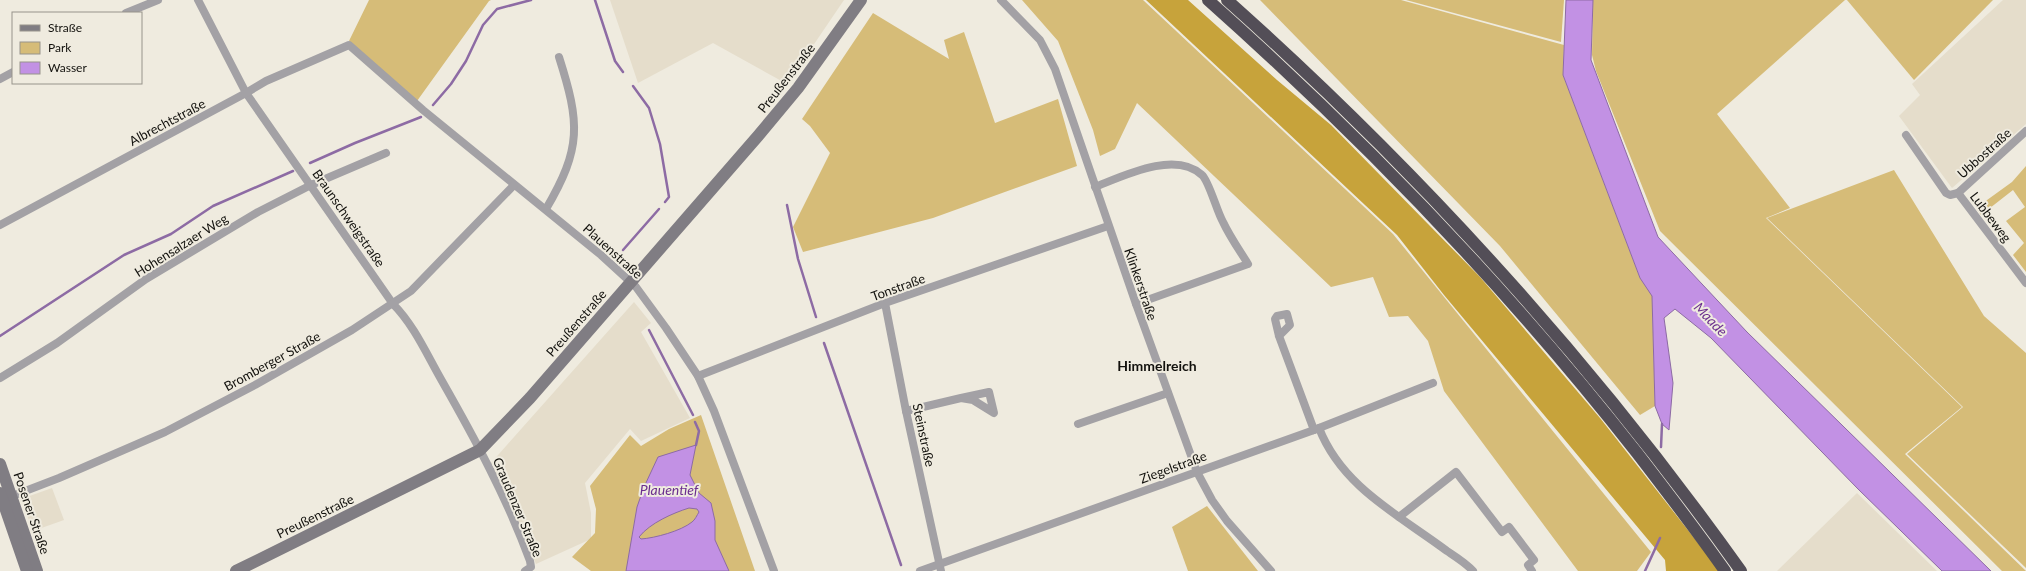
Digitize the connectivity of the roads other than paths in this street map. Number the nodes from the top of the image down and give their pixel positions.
1 (158, 0) edge
2 (198, 0) edge
3 (861, 0) edge
4 (1001, 0) edge
5 (1208, 0) edge
6 (1227, 0) edge
7 (128, 12) edge
8 (348, 46) joint
9 (559, 57) dead end
10 (12, 73) edge
11 (0, 79) edge
12 (246, 93) junction
13 (2026, 131) edge
14 (1906, 135) dead end
15 (386, 154) dead end
16 (311, 185) junction
17 (514, 185) junction
18 (1095, 187) junction
19 (1958, 193) junction
20 (546, 209) junction
21 (0, 225) edge
22 (1108, 226) junction
23 (630, 281) junction
24 (2026, 283) edge
25 (885, 303) junction
26 (394, 304) junction
27 (1136, 304) junction
28 (1279, 336) dead end
29 (698, 376) junction
30 (0, 378) edge
31 (1433, 383) dead end
32 (1168, 393) junction
33 (961, 398) dead end
34 (906, 411) junction
35 (1078, 424) dead end
36 (1316, 429) junction
37 (480, 450) junction
38 (0, 464) edge
39 (1197, 472) junction
40 (5, 496) edge
41 (1399, 518) junction
42 (940, 568) edge
43 (27, 571) edge
44 (37, 571) edge
45 (236, 571) edge
46 (525, 571) edge
47 (774, 571) edge
48 (920, 571) edge
49 (1272, 571) edge
50 (1474, 571) edge
51 (1532, 571) edge
52 (1725, 571) edge
53 (1741, 571) edge

1 - 7 street
2 - 12 street, Braunschweigstraße
3 - 23 main road, Preußenstraße
4 - 18 street, Klinkerstraße
5 - 52 highway
6 - 53 highway
8 - 12 street, Albrechtstraße
8 - 17 street, Plauenstraße
9 - 20 street
10 - 11 street
12 - 16 street, Braunschweigstraße
12 - 21 street, Albrechtstraße
13 - 19 street, Ubbostraße
14 - 19 street, Lubbeweg
15 - 16 street, Hohensalzaer Weg
16 - 26 street, Braunschweigstraße
16 - 30 street, Hohensalzaer Weg
17 - 20 street, Plauenstraße
17 - 26 street, Bromberger Straße
18 - 22 street, Klinkerstraße
18 - 27 street
19 - 24 street, Lubbeweg
20 - 23 street, Plauenstraße
22 - 25 street, Tonstraße
22 - 27 street, Klinkerstraße
23 - 29 street, Plauenstraße
23 - 37 main road, Preußenstraße
25 - 29 street, Tonstraße
25 - 34 street, Steinstraße
26 - 37 street, Braunschweigstraße
26 - 40 street, Bromberger Straße
27 - 32 street, Klinkerstraße
28 - 36 street
29 - 47 street, Plauenstraße
31 - 36 street, Ziegelstraße
32 - 35 street
32 - 39 street, Klinkerstraße
33 - 34 street
34 - 42 street, Steinstraße
36 - 39 street, Ziegelstraße
36 - 41 street
37 - 45 main road, Preußenstraße
37 - 46 street, Graudenzer Straße
38 - 40 main road, Posener Straße
39 - 42 street, Ziegelstraße
39 - 49 street, Klinkerstraße
40 - 43 main road, Posener Straße
40 - 44 main road, Posener Straße
41 - 50 street
41 - 51 street
42 - 48 street, Ziegelstraße

